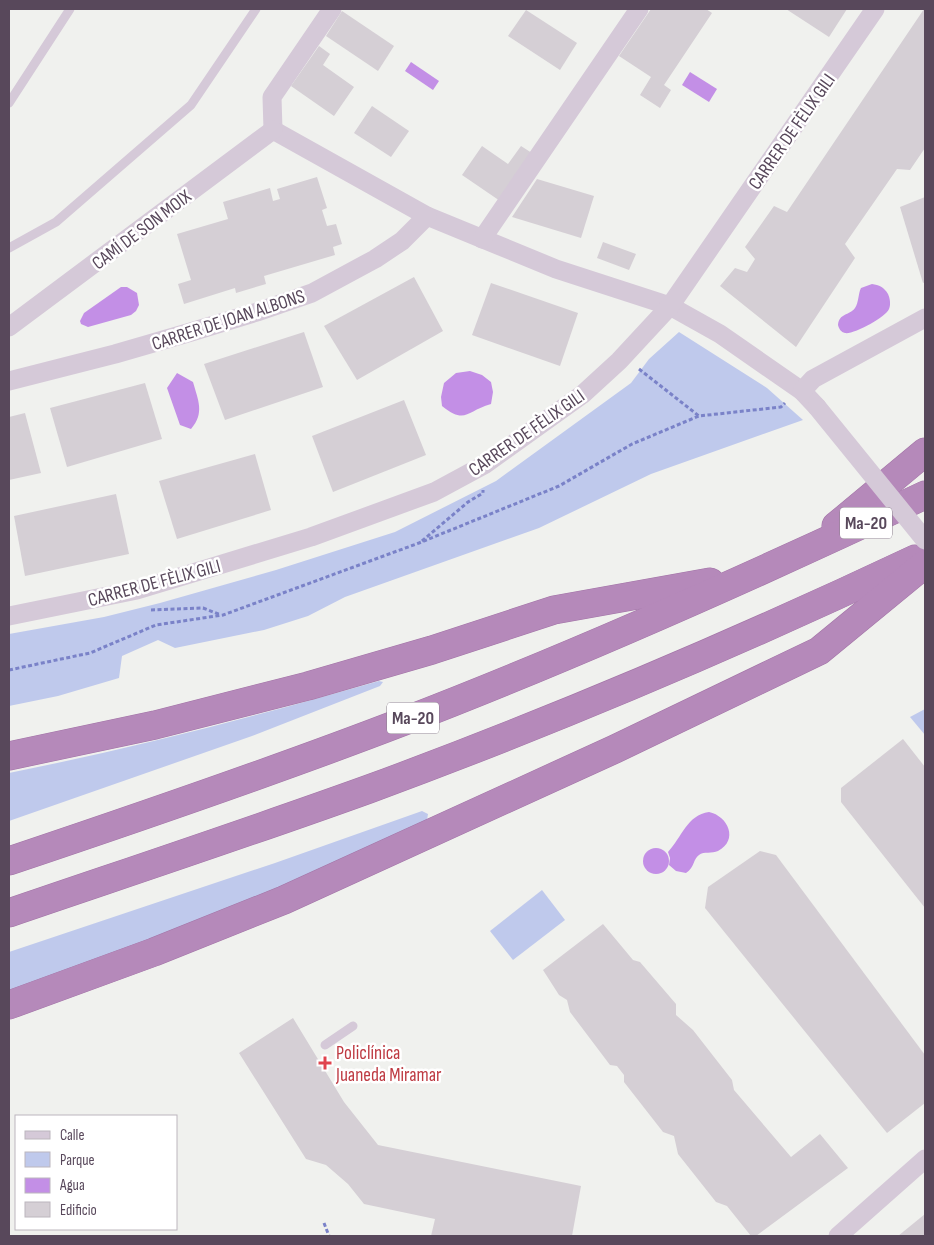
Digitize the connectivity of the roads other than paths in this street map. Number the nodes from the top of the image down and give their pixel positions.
1 (70, 9) edge
2 (256, 9) edge
3 (332, 9) edge
4 (639, 9) edge
5 (875, 9) edge
6 (9, 102) edge
7 (272, 130) junction
8 (427, 216) junction
9 (482, 239) junction
10 (9, 248) edge
11 (670, 306) junction
12 (925, 318) edge
13 (9, 327) edge
14 (9, 381) edge
15 (802, 391) junction
16 (925, 452) edge
17 (925, 495) edge
18 (925, 540) edge
19 (808, 551) junction
20 (925, 554) edge
21 (925, 564) edge
22 (756, 574) junction
23 (9, 616) edge
24 (9, 756) edge
25 (9, 861) edge
26 (9, 913) edge
27 (9, 1005) edge
28 (353, 1026) dead end
29 (325, 1045) dead end
30 (925, 1158) edge
31 (838, 1236) edge

1 - 6 lane
2 - 10 lane
3 - 7 street
4 - 9 street
5 - 11 street, CARRER DE FÈLIX GILI
7 - 8 street
7 - 13 street, CAMÍ DE SON MOIX
8 - 9 street
8 - 14 street, CARRER DE JOAN ALBONS
9 - 11 street
11 - 15 street
11 - 23 street, CARRER DE FÈLIX GILI
12 - 15 street
15 - 18 street, bridge
16 - 19 highway
17 - 19 highway, Ma-20
19 - 22 highway, Ma-20
20 - 26 highway, Ma-20
21 - 27 highway
22 - 24 highway
22 - 25 highway, Ma-20
28 - 29 lane
30 - 31 street

